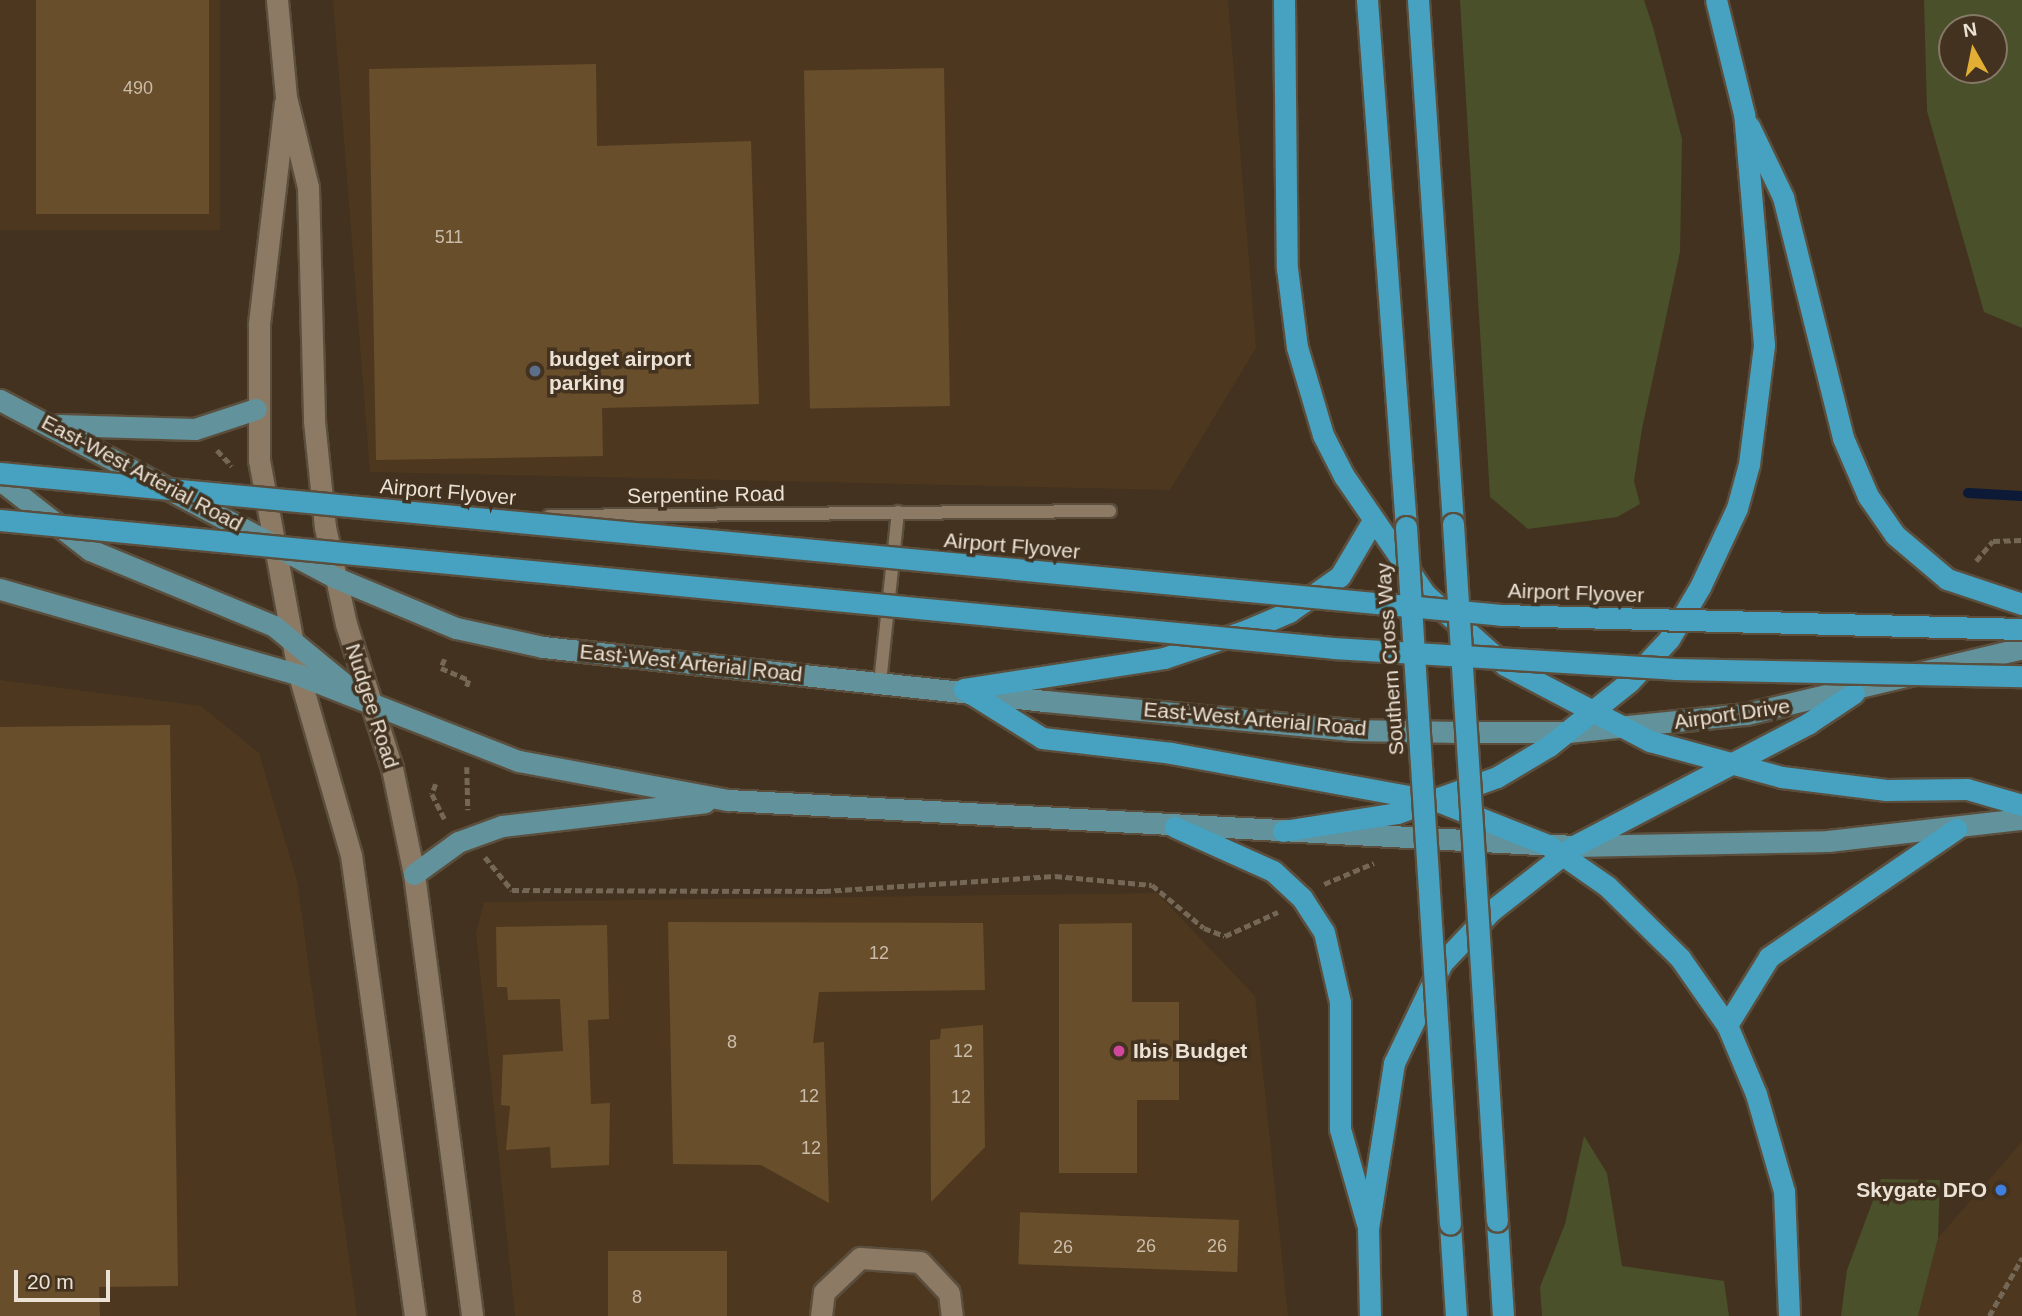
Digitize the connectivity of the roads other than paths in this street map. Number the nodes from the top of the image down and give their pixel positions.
1 (277, 0) edge
2 (1284, 0) edge
3 (1367, 0) edge
4 (1418, 0) edge
5 (1716, 0) edge
6 (286, 97) junction
7 (1744, 114) junction
8 (0, 400) edge
9 (256, 409) junction
10 (53, 425) junction
11 (0, 473) edge
12 (0, 480) edge
13 (1110, 511) dead end
14 (898, 512) junction
15 (514, 516) dead end
16 (0, 520) edge
17 (1372, 522) junction
18 (272, 543) junction
19 (334, 577) junction
20 (0, 589) edge
21 (2022, 604) edge
22 (2022, 629) edge
23 (292, 638) junction
24 (2022, 648) edge
25 (299, 675) junction
26 (2022, 676) edge
27 (880, 683) junction
28 (964, 689) junction
29 (1854, 693) junction
30 (372, 708) junction
31 (1592, 714) junction
32 (1619, 728) junction
33 (1436, 732) joint
34 (1568, 732) junction
35 (1726, 764) junction
36 (728, 800) junction
37 (1440, 802) junction
38 (2022, 805) edge
39 (2022, 819) edge
40 (1175, 827) junction
41 (1956, 829) junction
42 (1283, 831) junction
43 (1561, 849) junction
44 (414, 874) junction
45 (1727, 1025) junction
46 (1368, 1229) junction
47 (415, 1316) edge
48 (472, 1316) edge
49 (821, 1316) edge
50 (952, 1316) edge
51 (1370, 1316) edge
52 (1456, 1316) edge
53 (1503, 1316) edge
54 (1789, 1316) edge

1 - 6 main road, Nudgee Road
2 - 17 highway
3 - 52 highway, Southern Cross Way, bridge
4 - 53 highway, bridge
5 - 7 highway
6 - 9 main road, Nudgee Road
6 - 19 main road, Nudgee Road
7 - 21 highway
7 - 31 highway
8 - 10 main road, East-West Arterial Road
9 - 10 main road
9 - 18 main road, Nudgee Road
10 - 18 main road, East-West Arterial Road
11 - 22 highway, Airport Flyover, bridge
12 - 23 main road
13 - 14 lane, Serpentine Road
14 - 15 lane, Serpentine Road
14 - 27 lane
16 - 26 highway, bridge
17 - 28 highway
17 - 31 highway
18 - 19 main road, East-West Arterial Road
18 - 23 main road, Nudgee Road
19 - 27 main road, East-West Arterial Road
19 - 30 main road, Nudgee Road
20 - 25 main road
23 - 25 main road, Nudgee Road
23 - 30 main road
24 - 29 main road, Airport Drive
25 - 30 main road
25 - 47 main road, Nudgee Road
27 - 28 main road, East-West Arterial Road
28 - 33 main road, East-West Arterial Road
28 - 37 highway
29 - 32 main road, Airport Drive
29 - 35 highway
30 - 36 main road
30 - 44 main road, Nudgee Road
31 - 32 highway
31 - 34 highway
32 - 34 main road, Airport Drive
32 - 35 highway
33 - 34 main road, Airport Drive
34 - 37 highway
35 - 38 highway
35 - 43 highway
36 - 40 main road
36 - 44 main road
37 - 42 highway
37 - 43 highway
39 - 41 main road
40 - 42 main road
40 - 46 highway
41 - 43 main road
41 - 45 highway
42 - 43 main road
43 - 45 highway
43 - 46 highway
44 - 48 main road, Nudgee Road
45 - 54 highway
46 - 51 highway
49 - 50 main road

